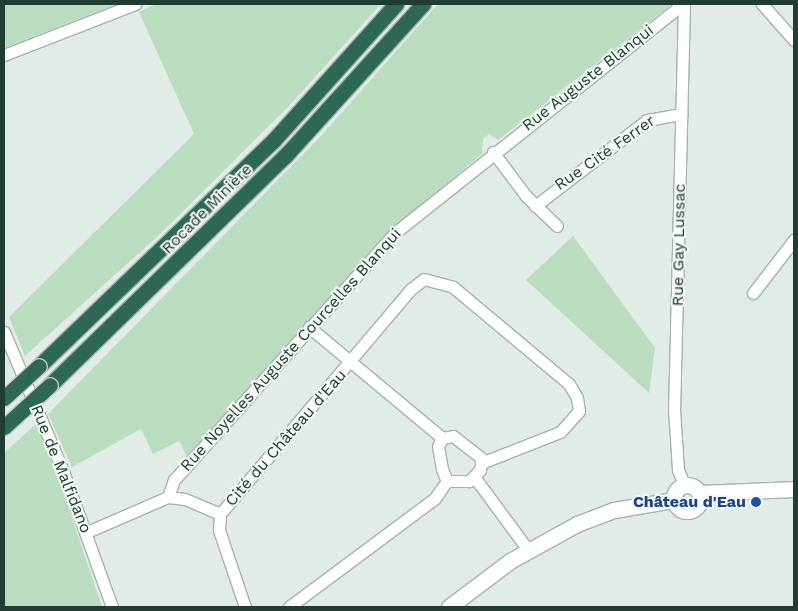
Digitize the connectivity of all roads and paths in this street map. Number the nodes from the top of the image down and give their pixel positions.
1 (134, 4) edge
2 (396, 4) edge
3 (423, 4) edge
4 (683, 4) edge
5 (762, 4) edge
6 (794, 40) edge
7 (4, 56) edge
8 (681, 114) junction
9 (493, 152) junction
10 (535, 206) junction
11 (557, 226) dead end
12 (794, 240) edge
13 (753, 293) dead end
14 (310, 326) junction
15 (4, 332) edge
16 (352, 362) junction
17 (4, 398) edge
18 (4, 427) edge
19 (442, 438) junction
20 (481, 463) junction
21 (474, 478) junction
22 (448, 481) junction
23 (684, 484) junction
24 (794, 489) edge
25 (700, 493) junction
26 (168, 497) junction
27 (674, 500) junction
28 (220, 514) junction
29 (86, 532) junction
30 (528, 550) junction
31 (112, 607) edge
32 (245, 607) edge
33 (289, 607) edge
34 (449, 607) edge

1 - 7 street
2 - 17 highway, Rocade Minière, bridge
3 - 18 highway, Rocade Minière, bridge
4 - 8 street, Rue Gay Lussac
4 - 9 street, Rue Auguste Blanqui
5 - 6 street
8 - 10 street, Rue Cité Ferrer
8 - 23 street, Rue Gay Lussac
9 - 10 street
9 - 14 street, Rue Noyelles Auguste Courcelles Blanqui
10 - 11 street
12 - 13 street
14 - 16 street, Cité du Château d'Eau
14 - 26 street, Rue Noyelles Auguste Courcelles Blanqui
15 - 29 street, Rue de Malfidano
16 - 19 street, Cité du Château d'Eau
16 - 20 street, Cité du Château d'Eau
16 - 28 street, Cité du Château d'Eau
19 - 20 street
19 - 22 street
20 - 21 street
21 - 22 street
21 - 30 street
22 - 33 street
23 - 25 main road
23 - 27 main road
24 - 25 main road
25 - 27 main road
26 - 28 street, Cité du Château d'Eau
26 - 29 street
27 - 30 main road
28 - 32 street, Cité du Château d'Eau
29 - 31 street, Rue de Malfidano
30 - 34 main road

